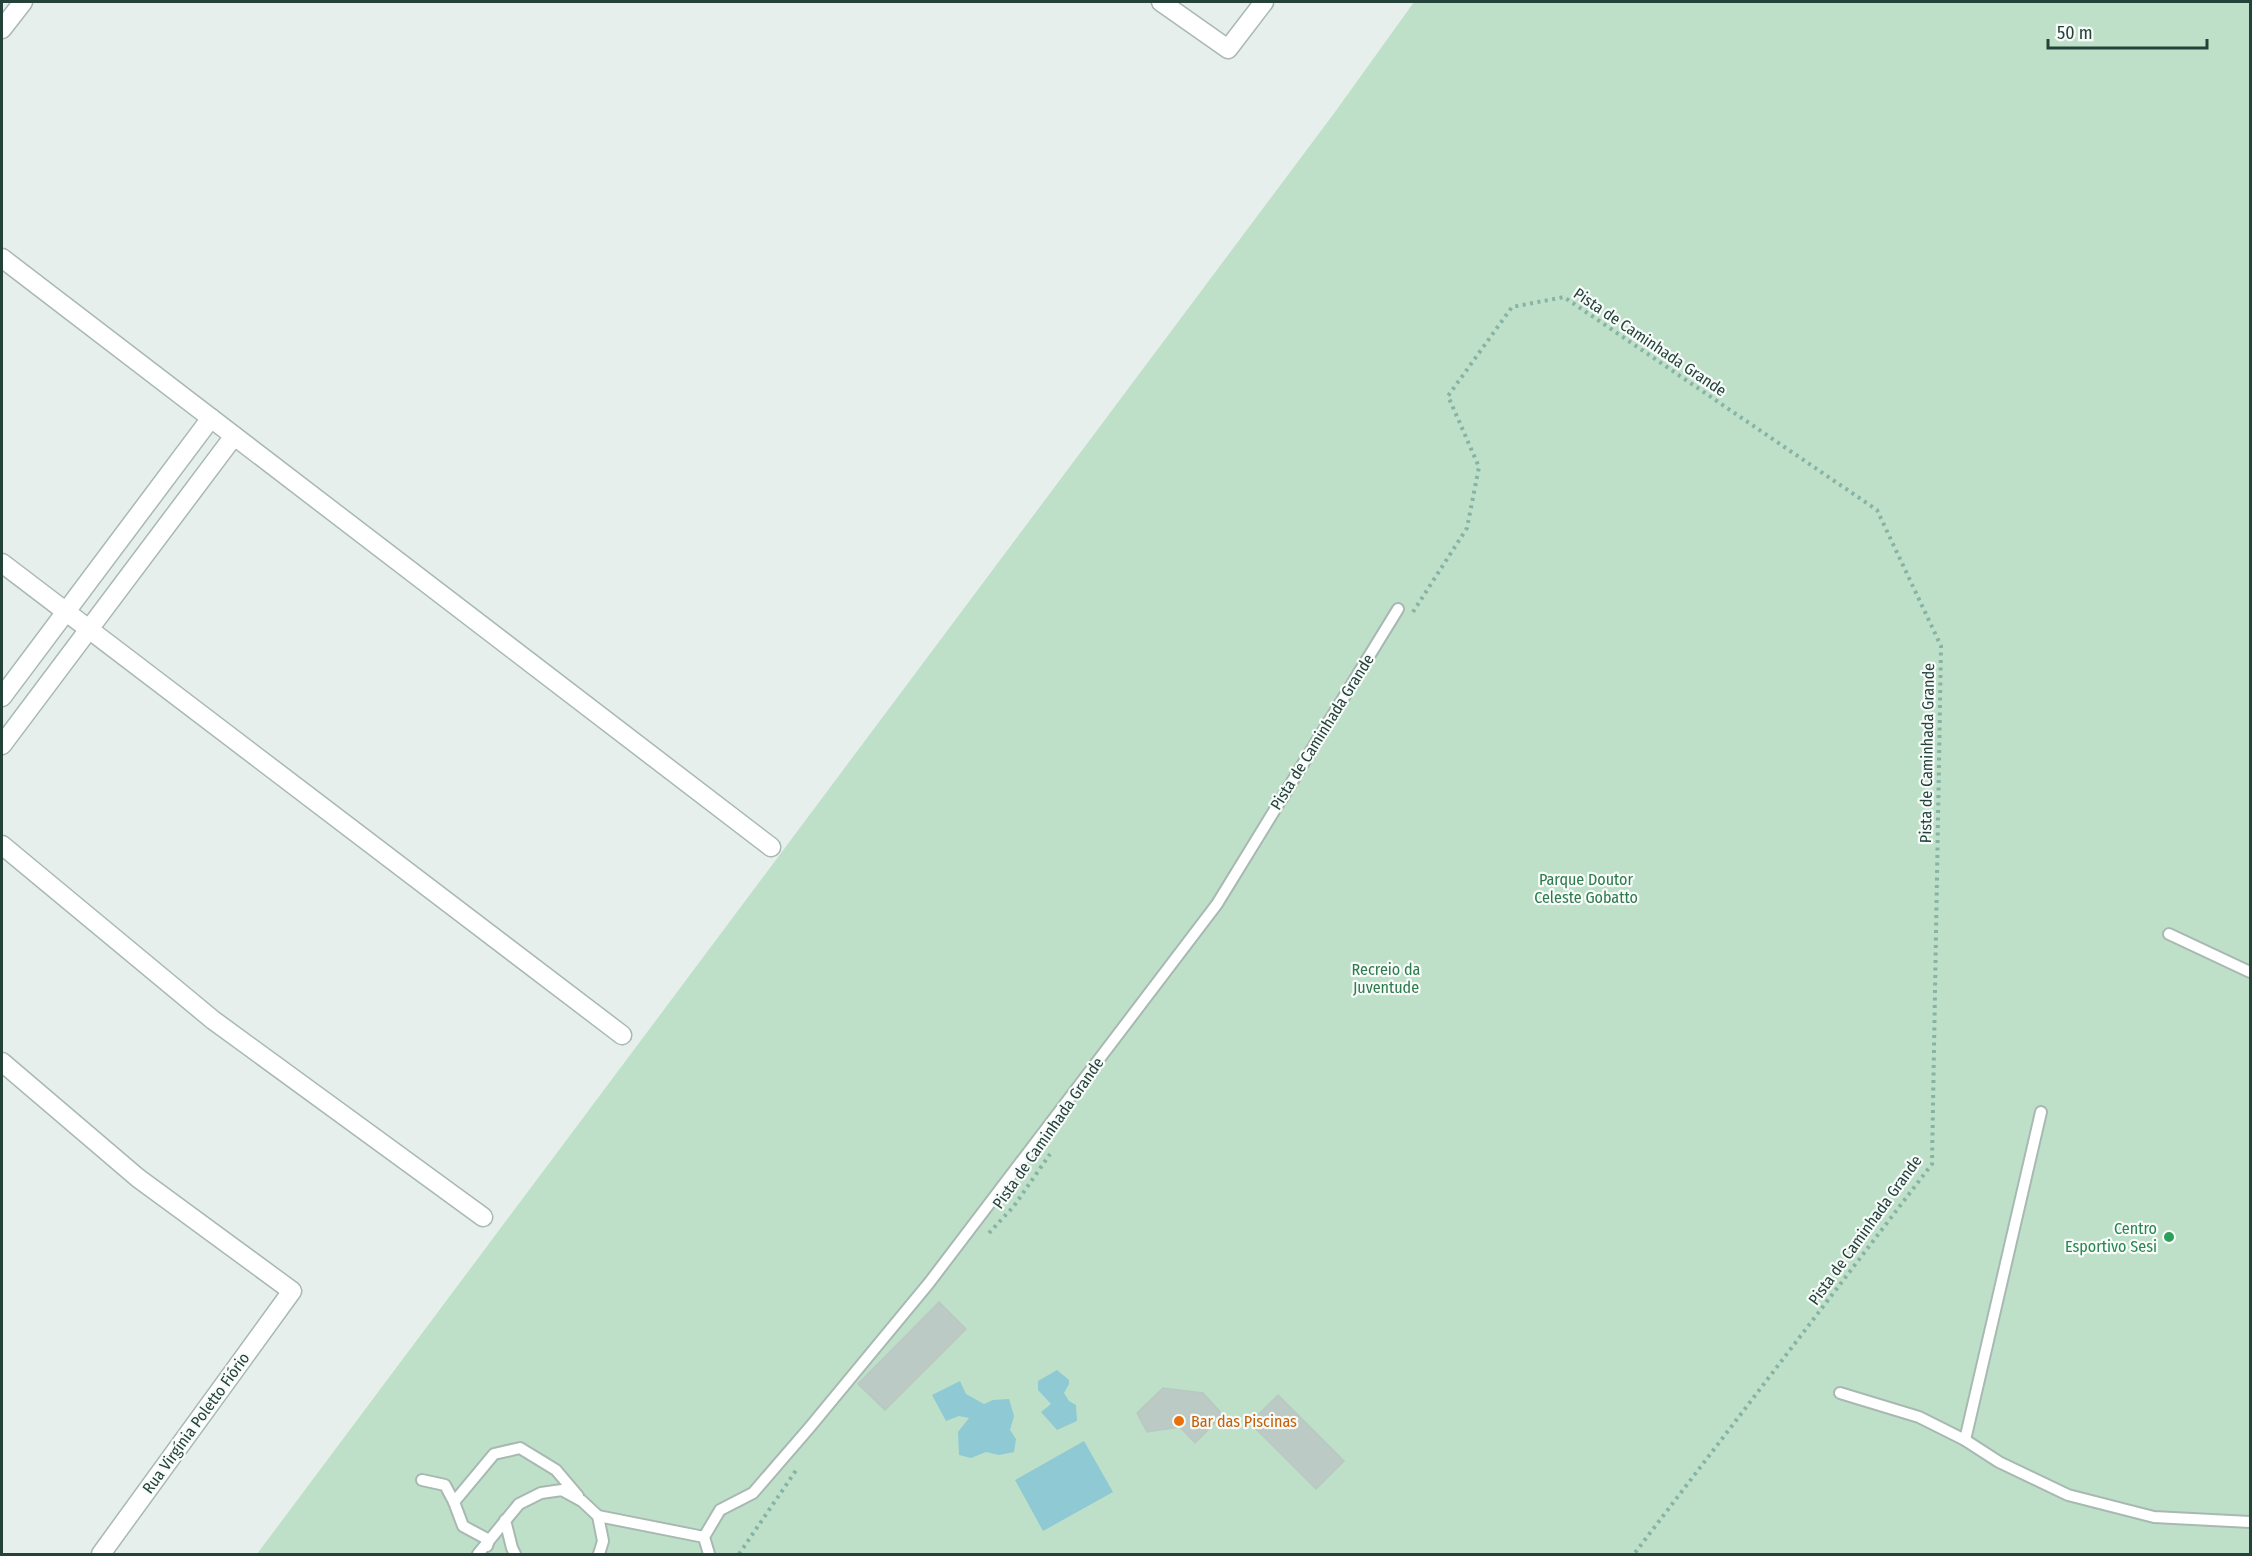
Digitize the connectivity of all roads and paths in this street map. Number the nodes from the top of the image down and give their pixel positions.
1 (23, 2) edge
2 (1161, 2) edge
3 (1264, 2) edge
4 (2, 30) edge
5 (2, 258) edge
6 (211, 418) junction
7 (234, 436) junction
8 (2, 563) edge
9 (1398, 609) dead end
10 (66, 612) junction
11 (1409, 618) dead end
12 (89, 629) junction
13 (2, 697) edge
14 (2, 745) edge
15 (2, 845) edge
16 (771, 847) dead end
17 (2169, 934) dead end
18 (2250, 972) edge
19 (622, 1035) dead end
20 (2, 1062) edge
21 (2041, 1112) dead end
22 (1054, 1147) dead end
23 (483, 1217) dead end
24 (982, 1241) dead end
25 (1840, 1393) dead end
26 (1965, 1440) junction
27 (803, 1460) dead end
28 (422, 1480) dead end
29 (582, 1501) junction
30 (454, 1502) junction
31 (598, 1516) junction
32 (505, 1520) junction
33 (2250, 1522) edge
34 (704, 1537) junction
35 (489, 1540) junction
36 (101, 1554) edge
37 (478, 1554) edge
38 (484, 1554) edge
39 (515, 1554) edge
40 (599, 1554) edge
41 (709, 1554) edge
42 (739, 1554) edge
43 (1634, 1554) edge

1 - 4 street
2 - 3 street
5 - 6 street
6 - 7 street
6 - 10 street
7 - 12 street
7 - 16 street
8 - 10 street
9 - 34 lane
10 - 12 street
10 - 13 street
11 - 43 path, Pista de Caminhada Grande
12 - 14 street
12 - 19 street
15 - 23 street
17 - 18 lane
20 - 36 street, Rua Virgínia Poletto Fiório
21 - 26 lane
22 - 24 path, Pista de Caminhada Grande
25 - 26 lane
26 - 33 lane
27 - 42 path
28 - 30 lane
29 - 30 lane
29 - 31 lane
29 - 32 lane
30 - 35 lane
31 - 34 lane
31 - 40 lane
32 - 35 lane
32 - 39 lane
34 - 41 lane
35 - 37 lane
35 - 38 lane

